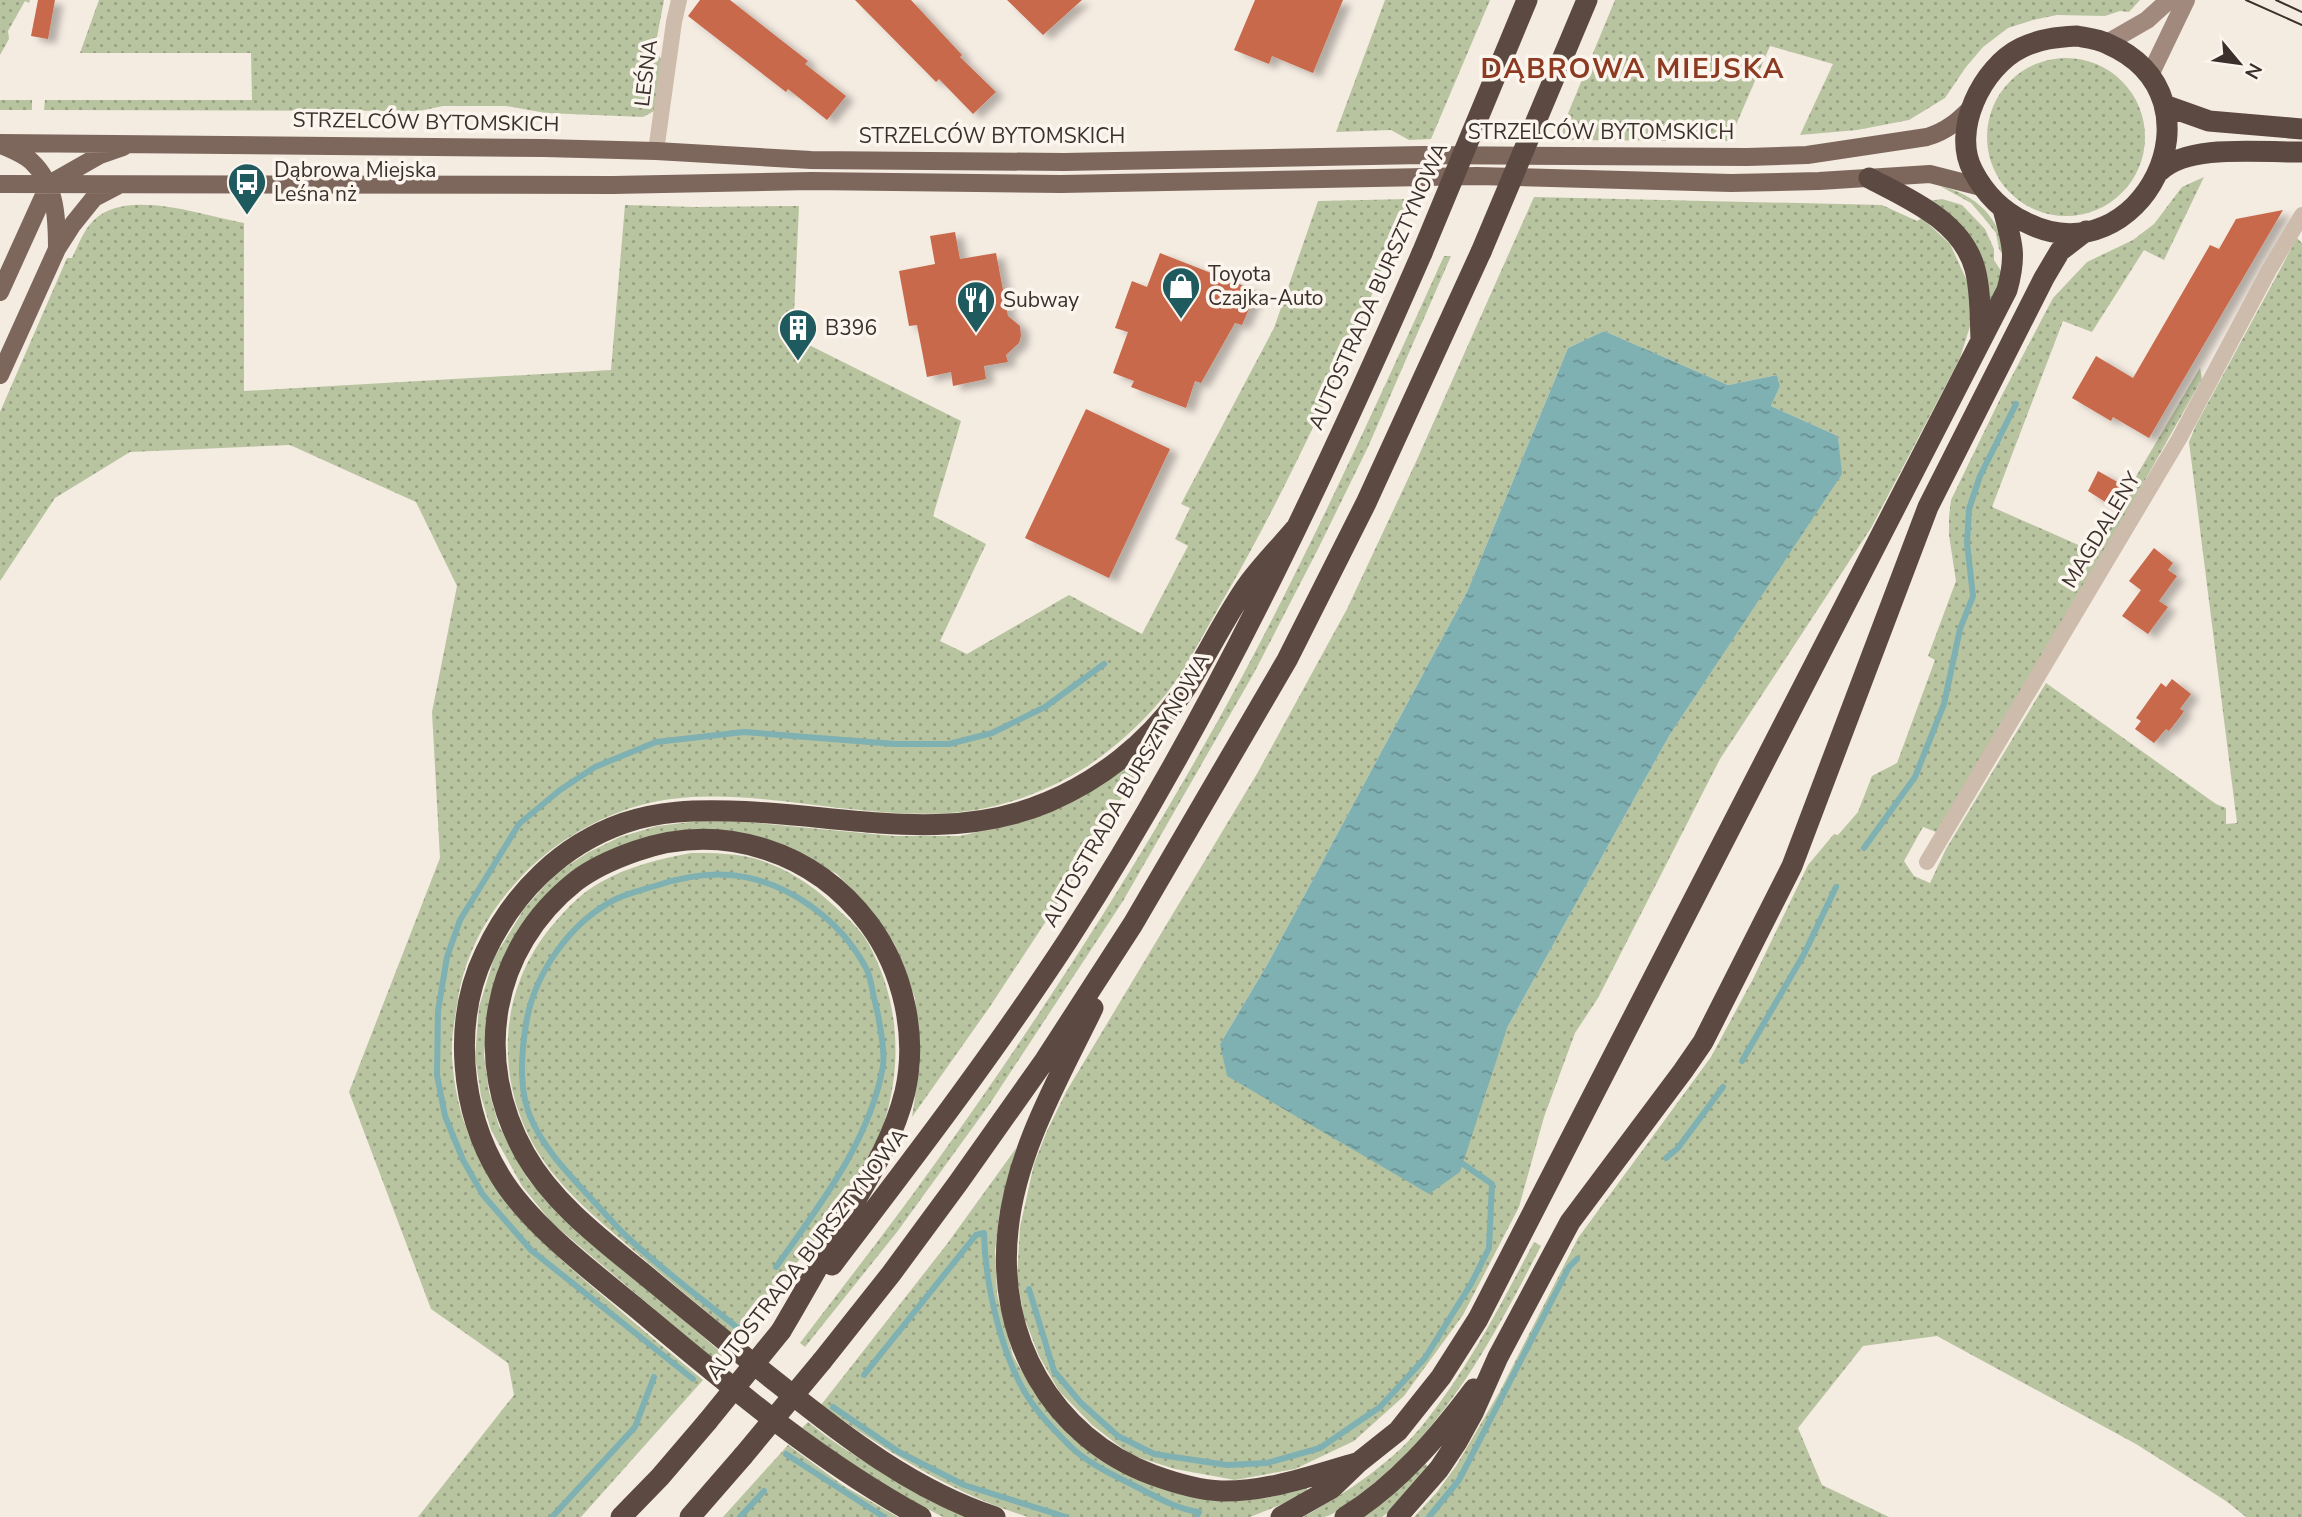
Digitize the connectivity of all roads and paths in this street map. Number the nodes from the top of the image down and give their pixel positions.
1 (679, 0) edge
2 (1527, 0) edge
3 (1587, 0) edge
4 (2169, 0) edge
5 (2186, 0) edge
6 (2107, 43) junction
7 (2151, 75) junction
8 (2164, 105) junction
9 (1973, 106) junction
10 (2302, 129) edge
11 (136, 143) junction
12 (0, 144) edge
13 (656, 151) junction
14 (2302, 152) edge
15 (2160, 171) junction
16 (1869, 178) junction
17 (0, 184) edge
18 (49, 184) junction
19 (121, 184) junction
20 (1981, 187) junction
21 (2003, 209) junction
22 (2302, 215) edge
23 (2087, 231) junction
24 (58, 249) junction
25 (0, 263) edge
26 (0, 283) edge
27 (0, 292) edge
28 (1981, 342) junction
29 (0, 375) edge
30 (1295, 528) junction
31 (1927, 862) dead end
32 (1133, 924) junction
33 (781, 1331) junction
34 (1498, 1357) junction
35 (1359, 1462) junction
36 (621, 1517) edge
37 (690, 1517) edge
38 (921, 1517) edge
39 (995, 1517) edge
40 (1281, 1517) edge
41 (1345, 1517) edge
42 (1397, 1517) edge

1 - 13 street, LEŚNA
2 - 30 highway, AUTOSTRADA BURSZTYNOWA, bridge
3 - 32 highway, bridge
4 - 6 street
5 - 7 street
6 - 7 highway
6 - 9 highway
7 - 8 highway
8 - 10 highway
8 - 15 highway
9 - 13 main road, STRZELCÓW BYTOMSKICH
9 - 20 highway
11 - 12 main road, STRZELCÓW BYTOMSKICH
11 - 13 main road, STRZELCÓW BYTOMSKICH
11 - 18 main road
12 - 18 main road
14 - 15 highway
15 - 23 highway
16 - 19 main road
16 - 20 main road
16 - 28 highway
17 - 18 main road
18 - 19 main road
18 - 24 main road
18 - 27 main road
19 - 24 main road
20 - 21 highway
21 - 23 highway
21 - 28 highway
22 - 31 street, MAGDALENY
23 - 34 highway
24 - 29 main road
25 - 26 main road
28 - 35 highway
30 - 33 highway, AUTOSTRADA BURSZTYNOWA
30 - 38 highway
32 - 35 highway
32 - 37 highway, bridge
33 - 36 highway, AUTOSTRADA BURSZTYNOWA, bridge
33 - 39 highway
34 - 41 highway
34 - 42 highway
35 - 40 highway

